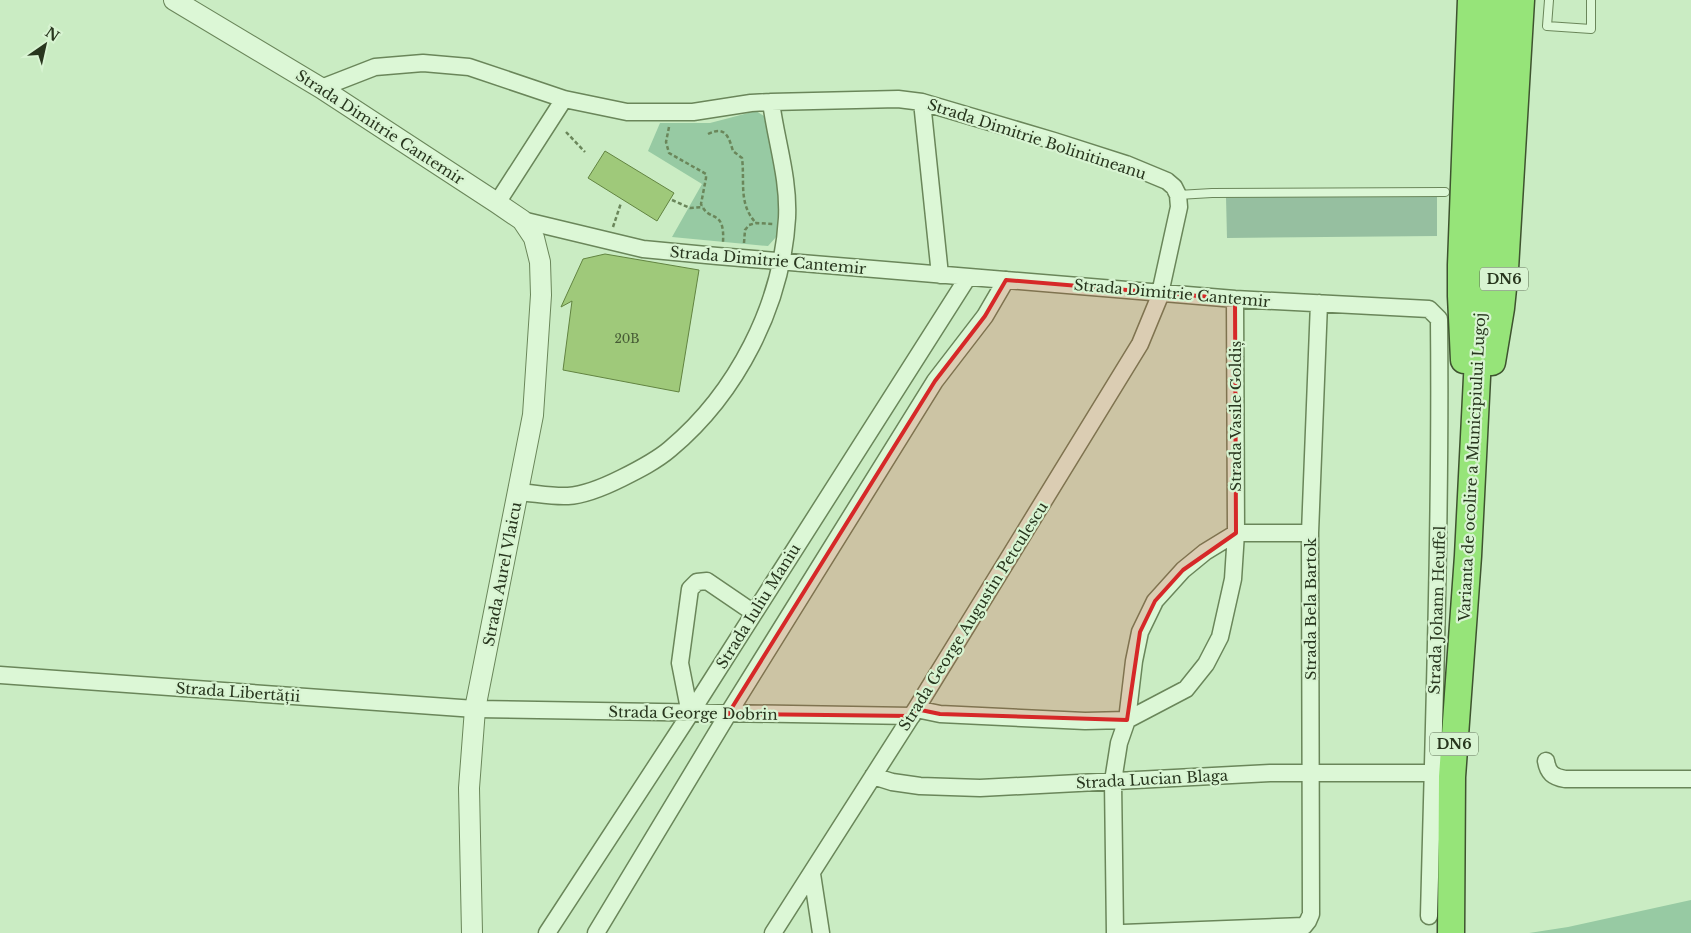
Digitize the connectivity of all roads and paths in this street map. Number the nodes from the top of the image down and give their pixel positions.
1 (174, 0) edge
2 (1472, 0) edge
3 (1521, 0) edge
4 (1549, 0) edge
5 (1592, 0) edge
6 (1496, 7) edge
7 (320, 88) junction
8 (564, 99) junction
9 (771, 102) junction
10 (922, 102) junction
11 (669, 126) dead end
12 (566, 132) dead end
13 (708, 134) dead end
14 (585, 152) dead end
15 (1445, 192) dead end
16 (1178, 195) junction
17 (672, 200) dead end
18 (497, 203) junction
19 (621, 203) dead end
20 (703, 208) junction
21 (522, 220) junction
22 (756, 223) junction
23 (780, 224) dead end
24 (612, 229) dead end
25 (730, 243) dead end
26 (737, 243) dead end
27 (781, 261) junction
28 (940, 275) junction
29 (968, 277) junction
30 (1006, 280) junction
31 (1160, 292) junction
32 (1235, 299) junction
33 (1319, 303) junction
34 (1428, 309) joint
35 (518, 492) junction
36 (1236, 533) junction
37 (1310, 533) junction
38 (1468, 556) junction
39 (754, 613) junction
40 (0, 675) edge
41 (475, 709) junction
42 (914, 712) junction
43 (690, 714) junction
44 (728, 714) junction
45 (1127, 720) junction
46 (1546, 761) dead end
47 (1311, 773) junction
48 (1432, 773) junction
49 (873, 776) junction
50 (1691, 779) edge
51 (1112, 781) junction
52 (812, 874) junction
53 (1429, 916) dead end
54 (472, 933) edge
55 (535, 933) edge
56 (547, 933) edge
57 (596, 933) edge
58 (773, 933) edge
59 (821, 933) edge
60 (1115, 933) edge
61 (1124, 933) edge
62 (1451, 933) edge

1 - 7 street, Strada Dimitrie Cantemir
2 - 38 highway, DN6
3 - 38 highway, DN6
4 - 5 lane
6 - 38 highway, Varianta de ocolire a Municipiului Lugoj / DN6
7 - 8 street, Strada Dimitrie Bolinitineanu
7 - 18 street, Strada Dimitrie Cantemir
8 - 9 street, Strada Dimitrie Bolinitineanu
8 - 18 street
9 - 10 street, Strada Dimitrie Bolinitineanu
9 - 27 street
10 - 16 street, Strada Dimitrie Bolinitineanu
10 - 28 street
11 - 20 path
12 - 14 path
13 - 22 path
15 - 16 lane
16 - 31 street
17 - 20 path
18 - 21 street, Strada Dimitrie Cantemir
19 - 24 path
20 - 25 path
21 - 27 street, Strada Dimitrie Cantemir
21 - 35 street, Strada Aurel Vlaicu
22 - 23 path
22 - 26 path
27 - 28 street, Strada Dimitrie Cantemir
27 - 35 street
28 - 29 street, Strada Dimitrie Cantemir
29 - 30 street, Strada Dimitrie Cantemir
29 - 39 street, Strada Iuliu Maniu
30 - 31 street, Strada Dimitrie Cantemir
30 - 44 street, Strada Iuliu Maniu
31 - 32 street, Strada Dimitrie Cantemir
31 - 42 street, Strada George Augustin Petculescu
32 - 33 street, Strada Dimitrie Cantemir
32 - 36 street, Strada Vasile Goldiș
33 - 34 street, Strada Dimitrie Cantemir
33 - 37 street, Strada Bela Bartok
34 - 48 street, Strada Johann Heuffel
35 - 41 street, Strada Aurel Vlaicu
36 - 37 street
36 - 45 street
36 - 45 street, Strada Vasile Goldiș
37 - 47 street, Strada Bela Bartok
38 - 62 highway, Varianta de ocolire a Municipiului Lugoj / DN6
39 - 43 street, Strada Iuliu Maniu
39 - 43 street
40 - 41 street, Strada Libertății
41 - 43 street, Strada George Dobrin
41 - 54 street, Strada Aurel Vlaicu
42 - 44 street, Strada George Dobrin
42 - 45 street, Strada Vasile Goldiș
42 - 49 street, Strada George Augustin Petculescu
43 - 44 street, Strada George Dobrin
43 - 56 street, Strada Iuliu Maniu
44 - 57 street, Strada Iuliu Maniu
45 - 51 street
46 - 50 street
47 - 48 street, Strada Lucian Blaga
47 - 51 street, Strada Lucian Blaga
47 - 61 street, Strada Bela Bartok
48 - 53 street, Strada Johann Heuffel
49 - 51 street, Strada Lucian Blaga
49 - 52 street, Strada George Augustin Petculescu
51 - 60 street
52 - 58 street, Strada George Augustin Petculescu
52 - 59 street
55 - 56 street

